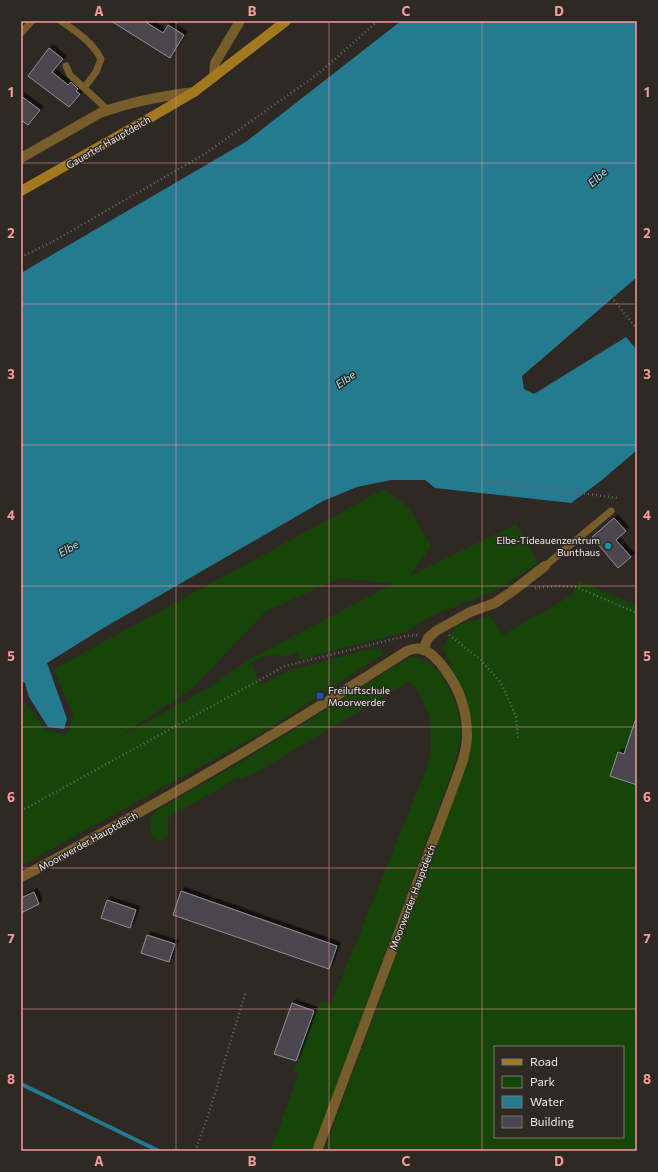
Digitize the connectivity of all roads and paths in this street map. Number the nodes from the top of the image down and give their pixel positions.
1 (32, 21) edge
2 (61, 21) edge
3 (240, 21) edge
4 (286, 21) edge
5 (378, 21) edge
6 (21, 34) edge
7 (66, 66) dead end
8 (214, 77) junction
9 (84, 88) junction
10 (194, 92) junction
11 (108, 110) junction
12 (21, 158) edge
13 (21, 191) edge
14 (21, 257) edge
15 (592, 297) dead end
16 (637, 329) edge
17 (473, 479) dead end
18 (618, 498) dead end
19 (611, 511) dead end
20 (545, 566) joint
21 (514, 590) junction
22 (637, 613) edge
23 (441, 628) junction
24 (428, 638) junction
25 (423, 650) junction
26 (518, 738) dead end
27 (21, 811) edge
28 (21, 877) edge
29 (246, 991) dead end
30 (195, 1151) edge
31 (317, 1151) edge

1 - 6 lane
2 - 9 lane
3 - 8 street
4 - 8 street, Gauerter Hauptdeich
5 - 14 path
7 - 9 lane
8 - 10 street, Gauerter Hauptdeich
9 - 11 lane
10 - 11 street, Gauerter Hauptdeich
10 - 13 street, Gauerter Hauptdeich
11 - 12 street, Gauerter Hauptdeich
15 - 16 path
17 - 18 path
19 - 20 lane
20 - 21 street
21 - 22 path
21 - 23 street
23 - 24 street
23 - 26 path
24 - 25 street
24 - 27 path
25 - 28 street, Moorwerder Hauptdeich
25 - 31 street, Moorwerder Hauptdeich
29 - 30 path

